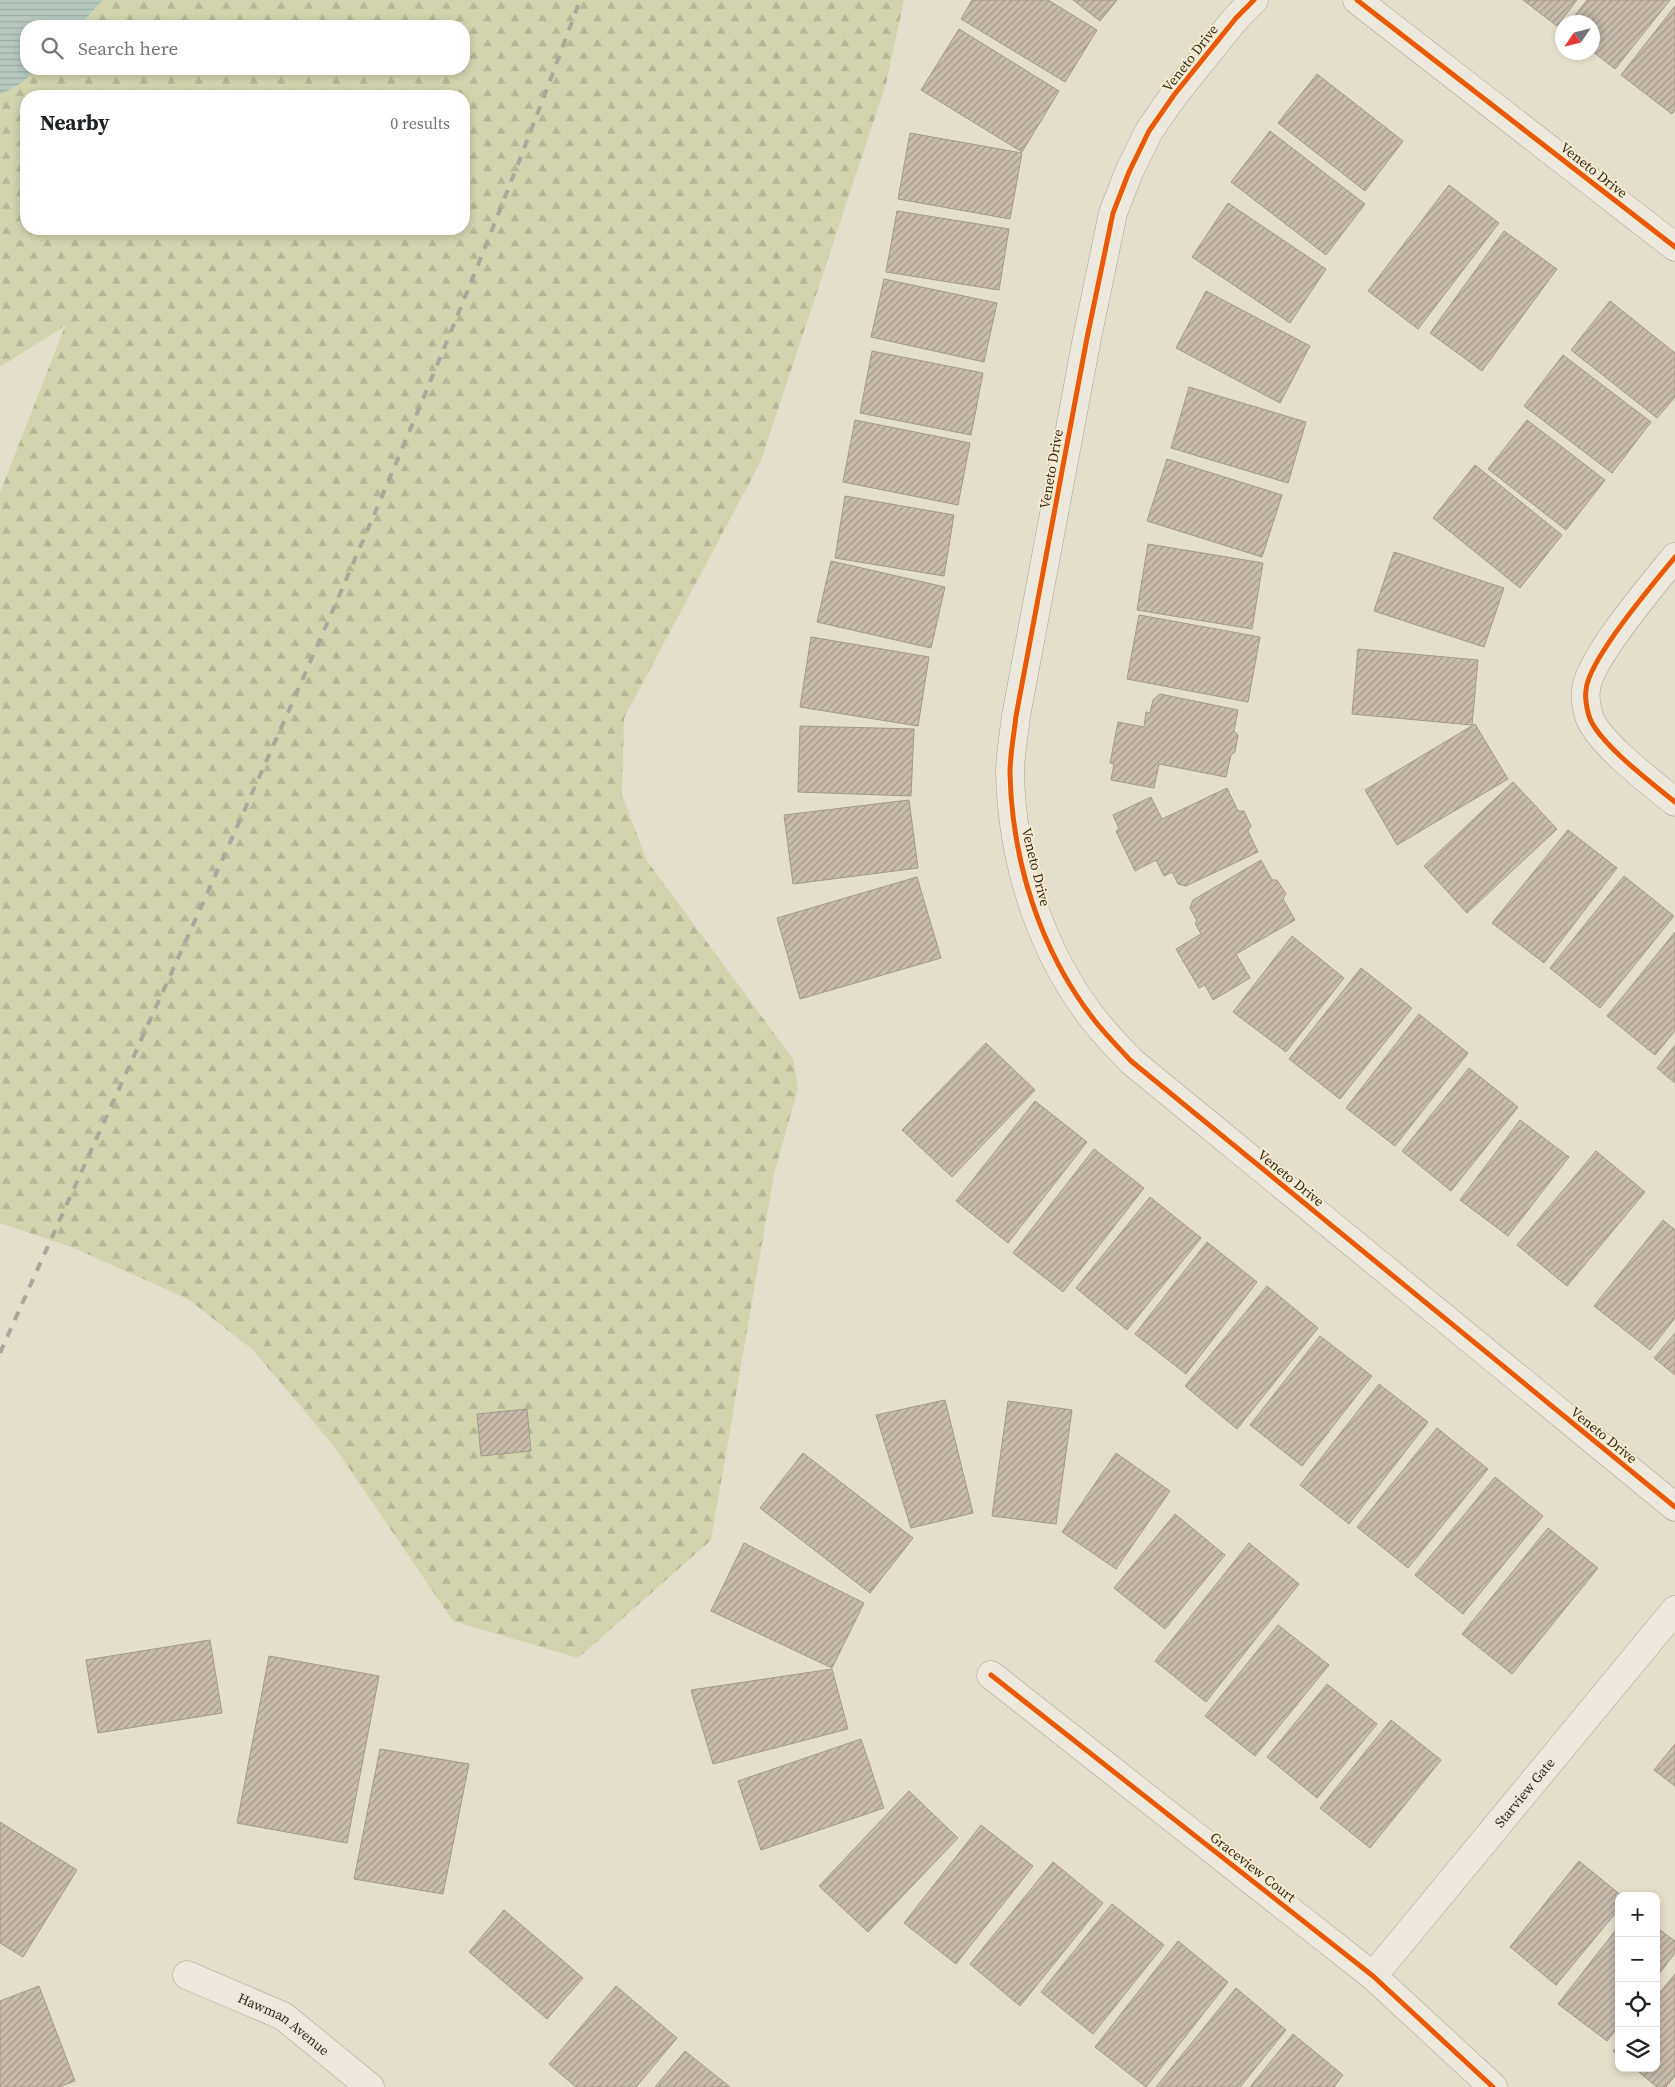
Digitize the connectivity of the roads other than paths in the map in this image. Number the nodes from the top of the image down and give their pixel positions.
1 (1254, 0) edge
2 (1357, 0) edge
3 (1675, 246) edge
4 (1675, 557) edge
5 (1675, 802) edge
6 (1675, 1507) edge
7 (1675, 1610) edge
8 (991, 1675) dead end
9 (187, 1975) dead end
10 (1373, 1976) junction
11 (370, 2087) edge
12 (1494, 2087) edge

1 - 6 street, Veneto Drive
2 - 3 street, Veneto Drive
4 - 5 street
7 - 10 street, Starview Gate
8 - 10 street, Graceview Court
9 - 11 street, Hawman Avenue
10 - 12 street, Graceview Court

